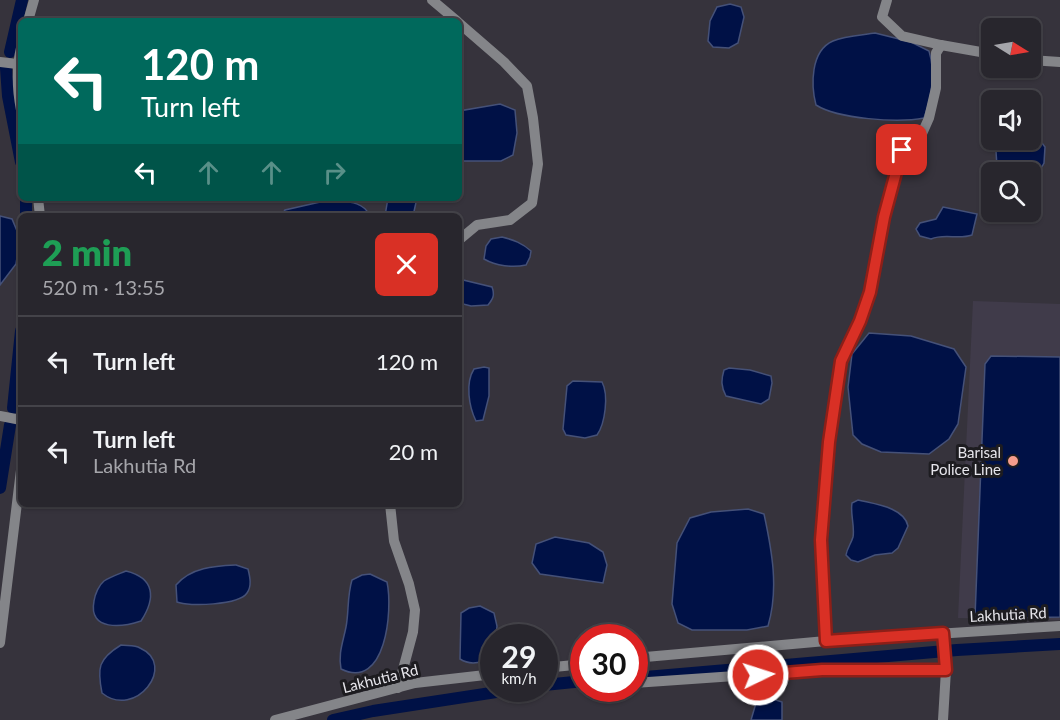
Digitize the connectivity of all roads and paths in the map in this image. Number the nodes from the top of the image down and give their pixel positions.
1 (34, 0) edge
2 (432, 0) edge
3 (886, 0) edge
4 (29, 18) edge
5 (453, 18) edge
6 (462, 25) edge
7 (941, 45) junction
8 (981, 52) edge
9 (18, 60) edge
10 (1041, 61) edge
11 (0, 62) edge
12 (1060, 62) edge
13 (17, 64) junction
14 (18, 91) edge
15 (462, 238) edge
16 (0, 416) edge
17 (18, 419) edge
18 (18, 496) edge
19 (390, 507) edge
20 (1060, 626) edge
21 (943, 633) junction
22 (826, 641) junction
23 (0, 644) edge
24 (648, 657) edge
25 (946, 670) junction
26 (480, 676) edge
27 (648, 682) edge
28 (398, 688) junction
29 (274, 720) edge
30 (943, 720) edge

1 - 4 street
2 - 5 street
3 - 7 street
6 - 15 street
7 - 8 street
7 - 22 street
9 - 13 street
10 - 12 street
11 - 13 street
13 - 14 street
16 - 17 street
18 - 23 street
19 - 28 street
20 - 21 street, Lakhutia Rd
21 - 22 street, Lakhutia Rd
21 - 25 street
22 - 24 street, Lakhutia Rd
25 - 27 street
25 - 30 street
26 - 28 street, Lakhutia Rd
28 - 29 street, Lakhutia Rd

